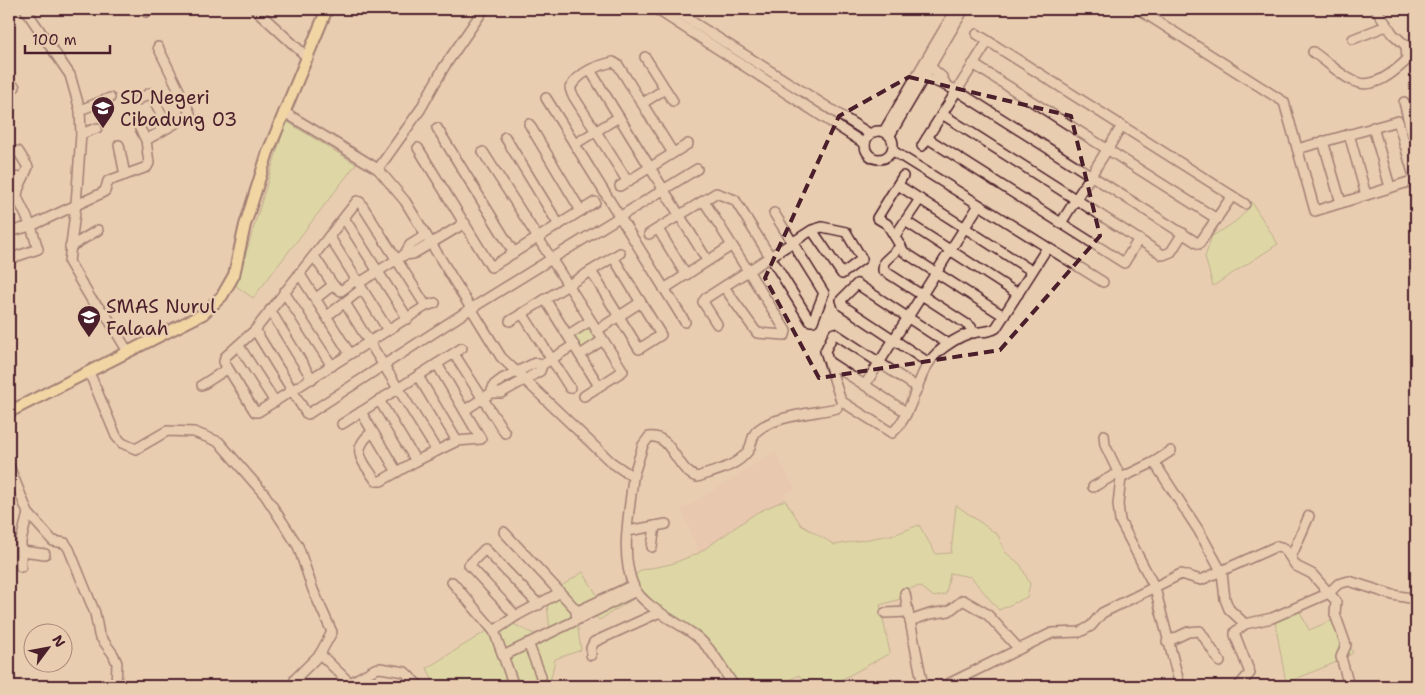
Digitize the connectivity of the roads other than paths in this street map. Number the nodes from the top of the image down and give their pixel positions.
1 (24, 9) edge
2 (255, 9) edge
3 (327, 9) edge
4 (484, 9) edge
5 (656, 9) edge
6 (672, 9) edge
7 (956, 9) edge
8 (964, 9) edge
9 (1138, 9) edge
10 (1376, 9) edge
11 (1386, 26) junction
12 (977, 34) dead end
13 (1353, 39) dead end
14 (988, 41) junction
15 (158, 47) dead end
16 (1412, 49) edge
17 (1313, 52) dead end
18 (645, 57) dead end
19 (308, 58) junction
20 (928, 64) junction
21 (973, 64) junction
22 (590, 70) junction
23 (920, 76) junction
24 (945, 83) junction
25 (665, 90) junction
26 (956, 90) junction
27 (110, 98) dead end
28 (546, 98) dead end
29 (138, 100) dead end
30 (673, 101) dead end
31 (1404, 102) dead end
32 (643, 103) junction
33 (80, 110) junction
34 (284, 112) junction
35 (1406, 112) junction
36 (942, 114) junction
37 (619, 117) junction
38 (1398, 120) junction
39 (137, 123) dead end
40 (529, 124) dead end
41 (1122, 126) junction
42 (168, 127) junction
43 (1373, 127) junction
44 (97, 128) dead end
45 (437, 128) dead end
46 (596, 130) junction
47 (887, 133) junction
48 (81, 134) junction
49 (870, 134) junction
50 (1349, 134) junction
51 (504, 137) dead end
52 (146, 140) junction
53 (1323, 142) junction
54 (575, 144) junction
55 (688, 144) dead end
56 (865, 144) junction
57 (1404, 144) junction
58 (119, 145) dead end
59 (418, 148) dead end
60 (1297, 149) junction
61 (1108, 150) junction
62 (893, 151) junction
63 (483, 152) dead end
64 (9, 153) edge
65 (673, 153) junction
66 (376, 167) junction
67 (651, 168) junction
68 (697, 169) dead end
69 (125, 175) junction
70 (1092, 175) junction
71 (904, 176) dead end
72 (24, 177) junction
73 (9, 178) edge
74 (898, 185) junction
75 (1390, 187) junction
76 (664, 189) junction
77 (1366, 195) junction
78 (1232, 196) junction
79 (920, 199) junction
80 (1076, 200) junction
81 (595, 202) dead end
82 (704, 202) junction
83 (13, 203) edge
84 (1341, 203) junction
85 (76, 204) junction
86 (1245, 204) dead end
87 (979, 205) junction
88 (581, 211) junction
89 (774, 213) dead end
90 (680, 215) junction
91 (619, 216) junction
92 (344, 218) junction
93 (1217, 219) junction
94 (905, 220) junction
95 (465, 223) junction
96 (1061, 223) junction
97 (559, 225) junction
98 (31, 226) junction
99 (965, 228) junction
100 (658, 229) junction
101 (98, 230) dead end
102 (812, 230) junction
103 (9, 232) edge
104 (1183, 233) junction
105 (649, 234) dead end
106 (329, 236) junction
107 (894, 236) junction
108 (537, 238) junction
109 (428, 239) junction
110 (1139, 239) junction
111 (792, 242) junction
112 (731, 246) junction
113 (900, 246) junction
114 (70, 247) junction
115 (1048, 248) junction
116 (951, 250) junction
117 (514, 253) junction
118 (314, 256) junction
119 (400, 257) junction
120 (769, 258) junction
121 (9, 259) edge
122 (550, 259) junction
123 (708, 260) junction
124 (378, 270) junction
125 (590, 271) junction
126 (748, 271) junction
127 (1032, 271) junction
128 (936, 273) junction
129 (299, 274) junction
130 (686, 275) junction
131 (1103, 282) dead end
132 (359, 284) junction
133 (333, 285) junction
134 (567, 285) junction
135 (724, 287) junction
136 (664, 289) junction
137 (284, 292) junction
138 (1018, 294) junction
139 (922, 295) junction
140 (315, 299) junction
141 (545, 299) junction
142 (641, 302) junction
143 (345, 303) junction
144 (472, 308) junction
145 (270, 310) junction
146 (522, 313) junction
147 (327, 316) junction
148 (619, 316) junction
149 (1004, 316) junction
150 (908, 318) junction
151 (408, 319) junction
152 (510, 321) dead end
153 (590, 321) junction
154 (685, 322) dead end
155 (717, 324) dead end
156 (255, 330) junction
157 (388, 330) junction
158 (596, 331) junction
159 (974, 333) junction
160 (568, 336) junction
161 (603, 340) junction
162 (894, 340) junction
163 (369, 342) junction
164 (948, 344) junction
165 (574, 345) junction
166 (239, 346) junction
167 (462, 348) dead end
168 (128, 352) junction
169 (350, 354) junction
170 (454, 354) junction
171 (580, 355) junction
172 (551, 359) junction
173 (829, 362) junction
174 (880, 363) junction
175 (929, 363) junction
176 (437, 364) junction
177 (384, 365) junction
178 (542, 365) junction
179 (332, 366) junction
180 (227, 369) junction
181 (89, 372) junction
182 (516, 372) junction
183 (418, 376) junction
184 (312, 379) junction
185 (523, 380) junction
186 (202, 385) dead end
187 (865, 385) junction
188 (599, 386) junction
189 (570, 388) dead end
190 (918, 388) junction
191 (399, 389) junction
192 (293, 390) junction
193 (491, 393) junction
194 (584, 396) dead end
195 (482, 398) junction
196 (379, 400) junction
197 (275, 402) junction
198 (837, 408) dead end
199 (464, 410) junction
200 (9, 412) edge
201 (360, 412) junction
202 (906, 412) junction
203 (342, 424) dead end
204 (372, 432) junction
205 (505, 433) dead end
206 (1104, 435) dead end
207 (458, 441) junction
208 (1172, 450) dead end
209 (437, 451) junction
210 (416, 461) junction
211 (1154, 462) junction
212 (9, 466) edge
213 (397, 472) junction
214 (1119, 475) junction
215 (633, 477) junction
216 (1093, 487) dead end
217 (19, 494) junction
218 (9, 497) edge
219 (28, 513) junction
220 (1309, 516) dead end
221 (666, 524) dead end
222 (655, 526) junction
223 (628, 530) junction
224 (504, 532) dead end
225 (652, 547) dead end
226 (22, 551) junction
227 (45, 554) dead end
228 (1290, 557) junction
229 (21, 567) dead end
230 (1222, 572) junction
231 (452, 582) dead end
232 (635, 588) junction
233 (1155, 588) junction
234 (559, 593) junction
235 (905, 593) dead end
236 (1329, 594) junction
237 (1416, 598) edge
238 (539, 605) junction
239 (660, 612) junction
240 (885, 613) dead end
241 (580, 614) junction
242 (516, 616) junction
243 (909, 617) junction
244 (1245, 624) junction
245 (494, 631) junction
246 (1167, 642) junction
247 (528, 643) junction
248 (1019, 649) junction
249 (320, 654) junction
250 (503, 656) junction
251 (591, 656) dead end
252 (1220, 662) dead end
253 (352, 684) edge
254 (116, 686) edge
255 (296, 686) edge
256 (419, 686) edge
257 (514, 686) edge
258 (533, 686) edge
259 (734, 686) edge
260 (923, 686) edge
261 (944, 686) edge
262 (1180, 686) edge
263 (1239, 686) edge
264 (1349, 686) edge

1 - 33 street
2 - 19 street
3 - 19 main road
4 - 66 street
5 - 56 street
6 - 49 street
7 - 20 street
8 - 20 street
9 - 60 street
10 - 11 street
11 - 13 street
11 - 16 street
12 - 14 street
14 - 21 street
14 - 41 street
15 - 42 street
16 - 17 street
18 - 25 street
19 - 34 main road
20 - 23 street
20 - 24 street
21 - 26 street
21 - 61 street
22 - 32 street
22 - 37 street
22 - 46 street
23 - 24 street
23 - 47 street
24 - 26 street
25 - 30 street
25 - 32 street
26 - 36 street
26 - 70 street
27 - 33 street
28 - 54 street
29 - 42 street
31 - 35 street
32 - 65 street
33 - 48 street
34 - 66 street
34 - 168 main road
35 - 38 street
35 - 57 street
36 - 80 street
36 - 96 street
37 - 46 street
37 - 67 street
38 - 43 street
38 - 57 street
39 - 52 street
40 - 88 street
41 - 61 street
41 - 78 street
42 - 52 street
43 - 50 street
43 - 75 street
44 - 48 street
45 - 117 street
46 - 54 street
46 - 67 street
47 - 49 street
47 - 62 street
48 - 85 street
49 - 56 street
50 - 53 street
50 - 77 street
51 - 97 street
52 - 69 street
53 - 60 street
53 - 84 street
54 - 91 street
55 - 65 street
56 - 62 street
57 - 75 street
58 - 69 street
59 - 95 street
60 - 84 street
61 - 70 street
61 - 93 street
62 - 87 street
63 - 108 street
64 - 72 street
65 - 67 street
66 - 109 street
67 - 76 street
68 - 76 street
69 - 85 street
70 - 80 street
70 - 104 street
71 - 74 street
72 - 73 street
72 - 83 street
74 - 79 street
74 - 107 street
75 - 77 street
76 - 90 street
76 - 91 street
77 - 84 street
78 - 86 street
78 - 93 street
79 - 94 street
79 - 99 street
80 - 96 street
80 - 110 street
81 - 88 street
82 - 90 street
82 - 112 street
82 - 120 street
83 - 98 street
85 - 98 street
85 - 114 street
87 - 99 street
87 - 115 street
88 - 97 street
89 - 111 street
90 - 100 street
90 - 123 street
91 - 122 street
91 - 136 street
92 - 106 street
92 - 119 street
92 - 124 street
93 - 104 street
94 - 107 street
94 - 116 street
95 - 109 street
95 - 117 street
96 - 110 street
97 - 108 street
98 - 103 street
98 - 121 street
99 - 116 street
99 - 127 street
100 - 105 street
100 - 130 street
101 - 114 street
102 - 102 street
102 - 111 street
104 - 110 street
106 - 118 street
106 - 132 street
107 - 113 street
108 - 117 street
108 - 122 street
109 - 119 street
109 - 144 street
111 - 120 street
111 - 120 street
112 - 123 street
112 - 126 street
113 - 128 street
113 - 139 street
114 - 168 street
115 - 127 street
115 - 131 street
116 - 128 street
116 - 138 street
118 - 129 street
118 - 133 street
119 - 124 street
119 - 151 street
120 - 126 street
122 - 134 street
122 - 144 street
123 - 130 street
124 - 132 street
124 - 151 street
125 - 134 street
125 - 142 street
125 - 148 street
126 - 135 street
126 - 135 street
127 - 138 street
128 - 139 street
128 - 149 street
129 - 137 street
129 - 140 street
130 - 136 street
132 - 133 street
132 - 143 street
132 - 157 street
133 - 140 street
134 - 141 street
134 - 153 street
135 - 155 street
136 - 154 street
137 - 145 street
137 - 179 street
138 - 149 street
139 - 150 street
139 - 159 street
140 - 147 street
141 - 146 street
141 - 160 street
142 - 148 street
142 - 148 street
143 - 147 street
143 - 163 street
144 - 177 street
144 - 182 street
145 - 156 street
145 - 184 street
146 - 152 street
146 - 172 street
147 - 169 street
148 - 158 street
149 - 159 street
150 - 162 street
150 - 162 street
150 - 164 street
151 - 157 street
153 - 158 street
153 - 160 street
156 - 166 street
156 - 192 street
157 - 163 street
158 - 161 street
159 - 164 street
160 - 165 street
161 - 171 street
161 - 188 street
162 - 174 street
162 - 175 street
163 - 169 street
163 - 177 street
164 - 175 street
165 - 171 street
165 - 172 street
166 - 180 street
166 - 197 street
167 - 170 street
168 - 181 main road
169 - 179 street
170 - 176 street
170 - 195 street
171 - 188 street
172 - 178 street
172 - 189 street
173 - 174 street
173 - 187 street
173 - 202 street
174 - 187 street
174 - 190 street
175 - 190 street
176 - 183 street
176 - 199 street
177 - 191 street
177 - 192 street
178 - 182 street
178 - 185 street
179 - 184 street
180 - 186 street
180 - 197 street
181 - 200 main road
181 - 249 street
182 - 185 street
182 - 193 street
183 - 191 street
183 - 207 street
184 - 192 street
185 - 193 street
185 - 215 street
187 - 202 street
188 - 194 street
190 - 202 street
191 - 196 street
191 - 209 street
192 - 197 street
193 - 195 street
195 - 199 street
195 - 205 street
196 - 201 street
196 - 210 street
198 - 215 street
199 - 207 street
201 - 203 street
201 - 204 street
204 - 213 street
204 - 213 street
206 - 214 street
207 - 209 street
208 - 211 street
209 - 210 street
210 - 213 street
211 - 214 street
211 - 230 street
212 - 217 street
214 - 216 street
214 - 233 street
215 - 223 street
217 - 218 street
217 - 219 street
219 - 226 street
219 - 254 street
220 - 228 street
221 - 222 street
222 - 223 street
222 - 225 street
223 - 232 street
224 - 234 street
226 - 227 street
226 - 229 street
228 - 230 street
228 - 236 street
230 - 233 street
230 - 244 street
231 - 245 street
232 - 239 street
232 - 241 street
233 - 246 street
233 - 248 street
234 - 238 street
234 - 241 street
235 - 243 street
236 - 237 street
236 - 244 street
236 - 264 street
238 - 242 street
238 - 242 street
239 - 251 street
239 - 259 street
240 - 243 street
241 - 247 street
242 - 245 street
243 - 248 street
243 - 260 street
244 - 263 street
245 - 250 street
246 - 252 street
246 - 262 street
247 - 250 street
247 - 258 street
248 - 261 street
249 - 253 street
249 - 255 street
250 - 257 street
253 - 256 street

